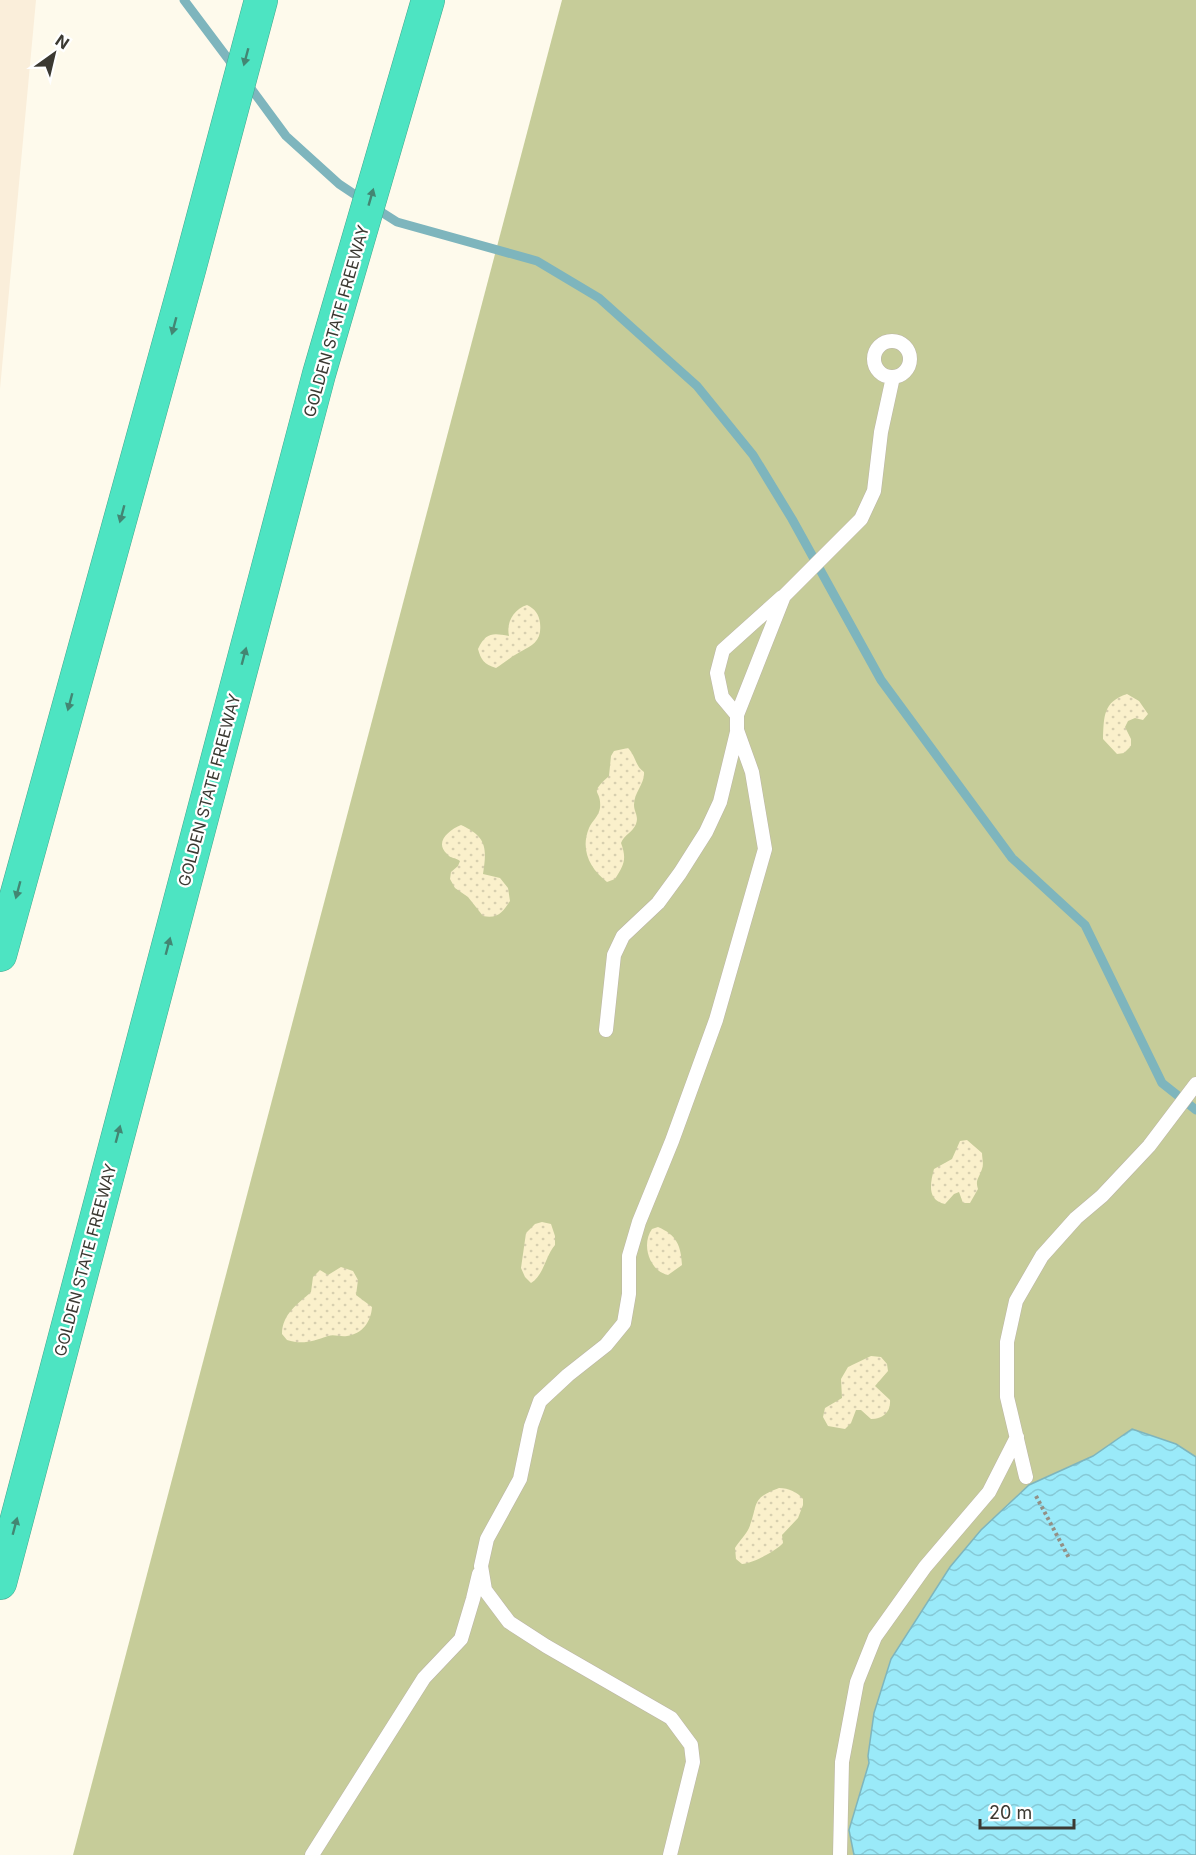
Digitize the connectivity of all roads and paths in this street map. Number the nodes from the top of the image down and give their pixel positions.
1 (261, 0) edge
2 (428, 0) edge
3 (893, 377) dead end
4 (783, 596) junction
5 (737, 715) junction
6 (737, 730) junction
7 (0, 955) edge
8 (606, 1030) dead end
9 (1194, 1087) edge
10 (1017, 1437) junction
11 (1026, 1477) joint
12 (1069, 1558) dead end
13 (481, 1566) junction
14 (0, 1583) edge
15 (312, 1855) edge
16 (670, 1855) edge
17 (840, 1855) edge

1 -> 7 highway
14 -> 2 highway, GOLDEN STATE FREEWAY
3 - 4 lane
4 - 5 lane
4 - 5 lane
5 - 6 lane
6 - 8 lane
6 - 13 lane
9 - 10 lane
10 - 11 lane
10 - 17 lane
11 - 12 path
13 - 15 lane
13 - 16 lane

